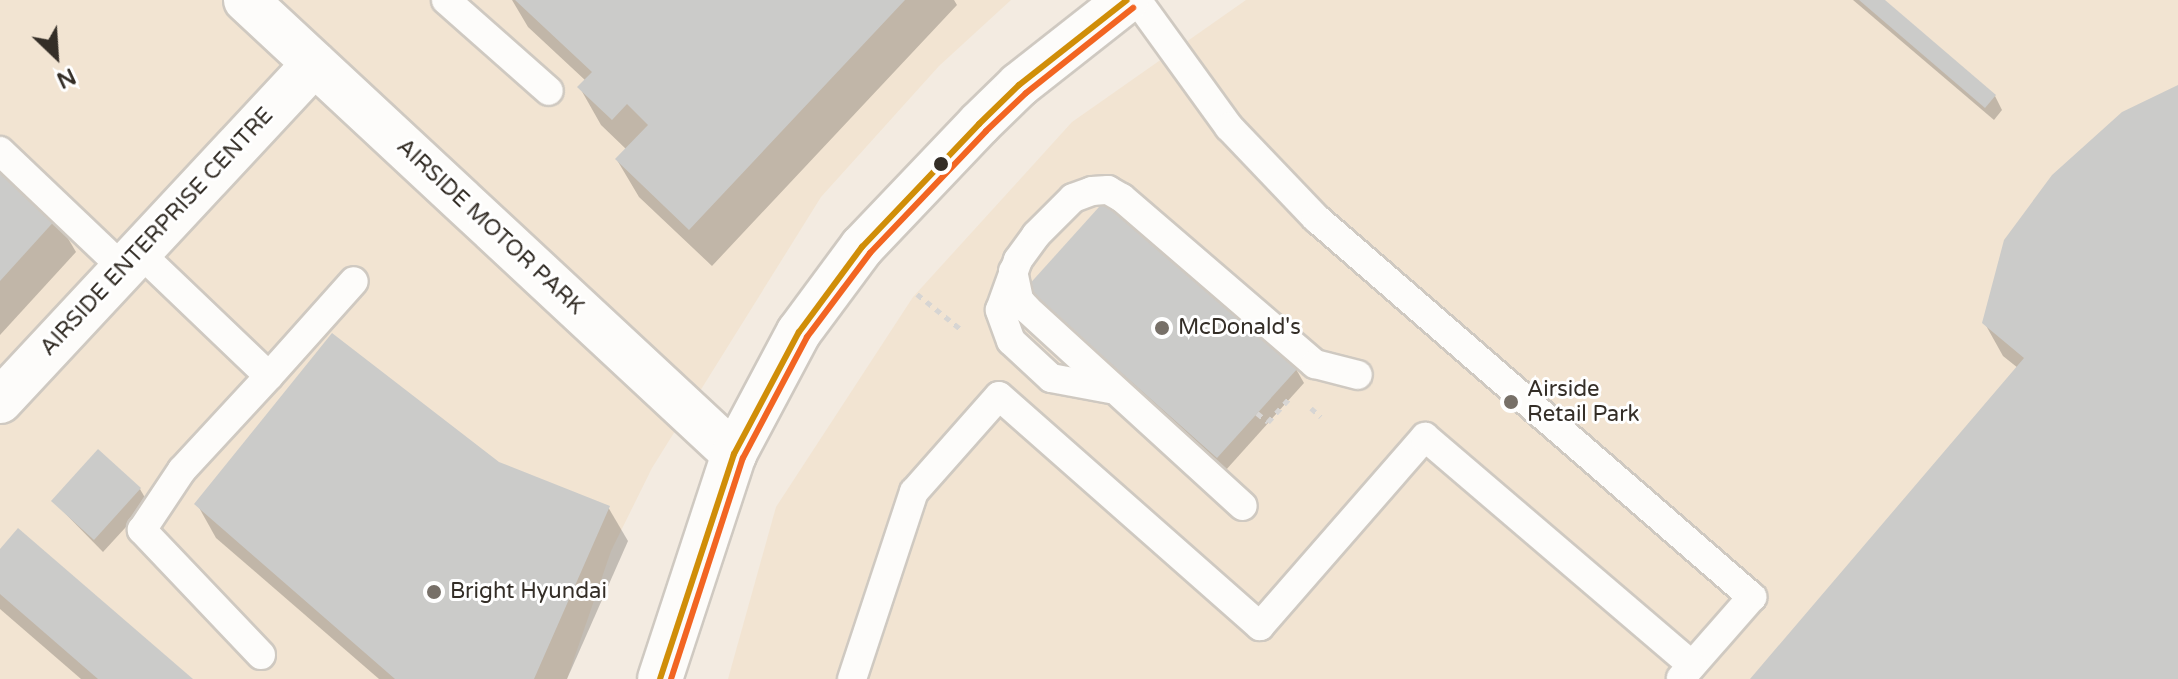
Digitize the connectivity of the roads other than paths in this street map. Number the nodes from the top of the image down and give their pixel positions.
1 (246, 0) edge
2 (446, 0) edge
3 (1127, 0) edge
4 (1137, 0) edge
5 (314, 64) junction
6 (549, 91) dead end
7 (0, 151) edge
8 (131, 259) junction
9 (354, 281) dead end
10 (1358, 375) dead end
11 (269, 376) junction
12 (0, 401) edge
13 (734, 454) junction
14 (1243, 506) dead end
15 (261, 655) dead end
16 (1686, 672) edge
17 (660, 679) edge
18 (852, 679) edge

1 - 5 street, AIRSIDE MOTOR PARK
2 - 6 lane
3 - 13 street
4 - 16 lane
5 - 8 street, AIRSIDE ENTERPRISE CENTRE
5 - 13 street, AIRSIDE MOTOR PARK
7 - 8 lane
8 - 11 lane
8 - 12 street, AIRSIDE ENTERPRISE CENTRE
9 - 11 lane
10 - 14 lane
11 - 15 lane
13 - 17 street
16 - 18 lane

